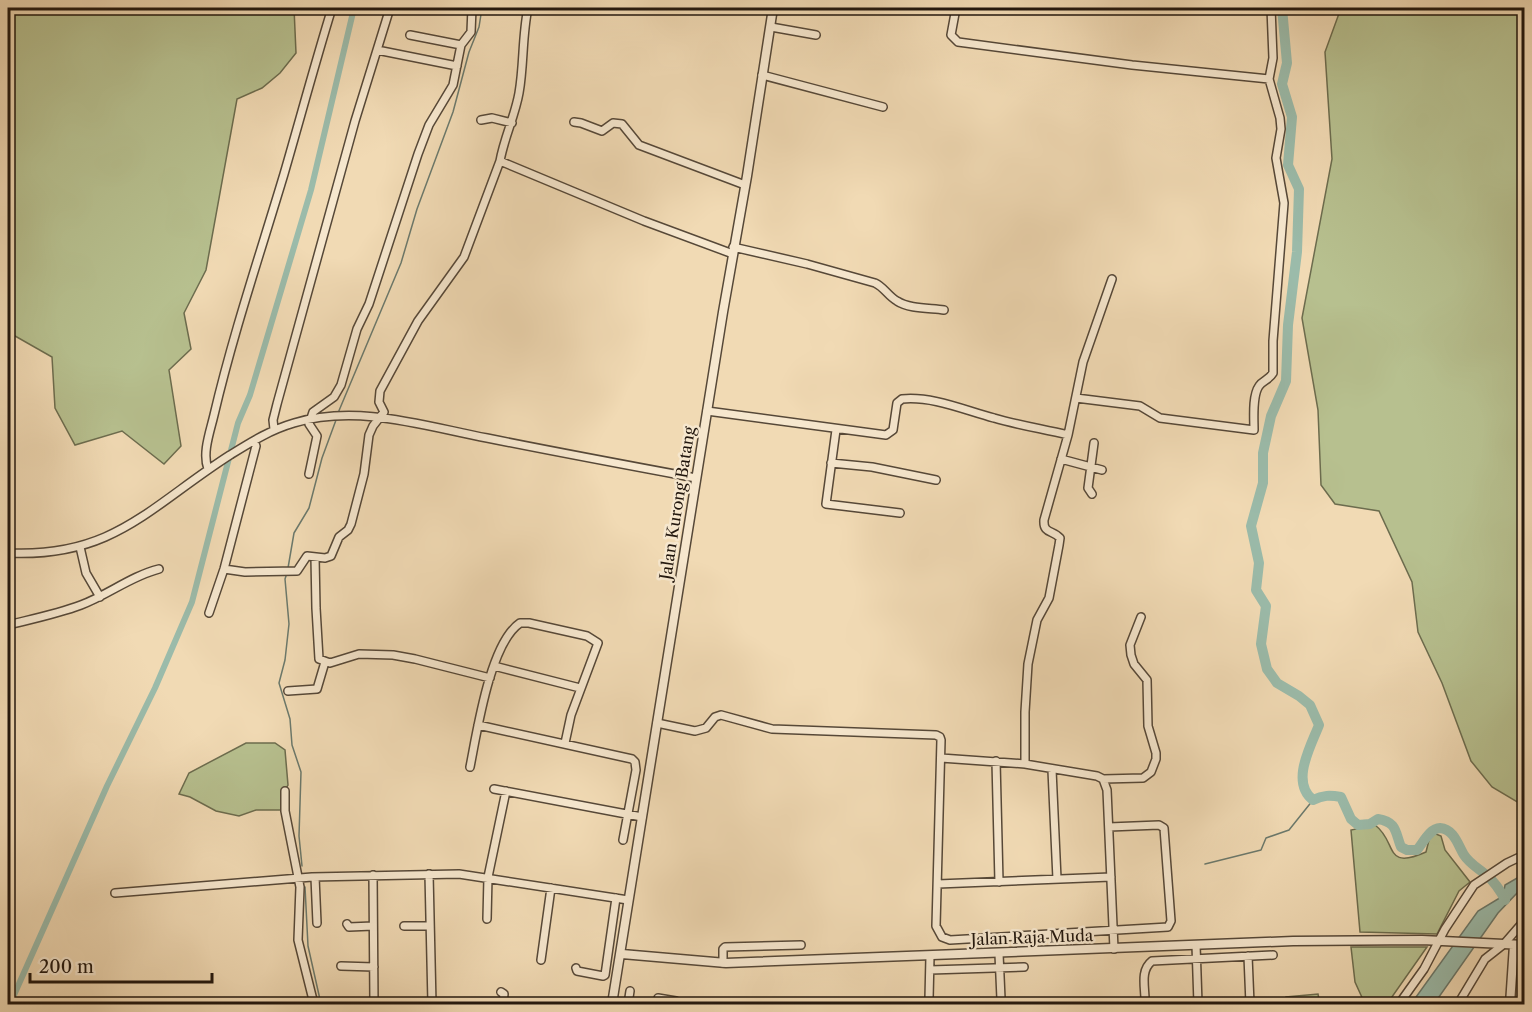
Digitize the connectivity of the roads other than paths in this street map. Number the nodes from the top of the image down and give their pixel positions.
1 (332, 8) edge
2 (390, 8) edge
3 (472, 8) edge
4 (528, 8) edge
5 (773, 8) edge
6 (956, 8) edge
7 (1271, 8) edge
8 (771, 27) junction
9 (410, 35) dead end
10 (816, 35) dead end
11 (461, 45) junction
12 (377, 50) junction
13 (457, 66) junction
14 (762, 75) junction
15 (1269, 79) junction
16 (883, 107) dead end
17 (481, 120) dead end
18 (574, 122) dead end
19 (512, 123) junction
20 (500, 161) junction
21 (745, 185) junction
22 (733, 250) junction
23 (1112, 279) dead end
24 (944, 310) dead end
25 (1076, 398) junction
26 (707, 411) junction
27 (382, 416) junction
28 (309, 419) junction
29 (274, 429) junction
30 (836, 430) junction
31 (1068, 435) junction
32 (253, 441) junction
33 (1094, 443) dead end
34 (1061, 459) junction
35 (831, 463) junction
36 (1090, 466) junction
37 (208, 469) junction
38 (1102, 470) dead end
39 (309, 474) dead end
40 (696, 478) junction
41 (936, 480) dead end
42 (1092, 494) dead end
43 (900, 513) dead end
44 (80, 547) junction
45 (8, 553) edge
46 (315, 557) junction
47 (159, 569) dead end
48 (224, 569) junction
49 (100, 597) junction
50 (209, 613) dead end
51 (1141, 616) dead end
52 (8, 625) edge
53 (325, 662) junction
54 (494, 666) junction
55 (490, 678) junction
56 (580, 688) junction
57 (288, 691) dead end
58 (657, 723) junction
59 (478, 725) junction
60 (565, 743) junction
61 (941, 758) junction
62 (996, 761) junction
63 (1025, 764) junction
64 (470, 767) dead end
65 (1052, 770) junction
66 (1103, 779) junction
67 (494, 789) dead end
68 (285, 791) dead end
69 (506, 791) junction
70 (628, 815) junction
71 (642, 817) junction
72 (1109, 827) junction
73 (623, 840) dead end
74 (1524, 855) edge
75 (429, 874) junction
76 (372, 875) junction
77 (315, 877) junction
78 (488, 877) junction
79 (1111, 877) junction
80 (297, 878) junction
81 (1057, 879) junction
82 (999, 882) junction
83 (938, 884) junction
84 (551, 888) junction
85 (115, 893) dead end
86 (616, 898) junction
87 (628, 900) junction
88 (487, 919) dead end
89 (1524, 921) edge
90 (317, 923) dead end
91 (347, 924) dead end
92 (373, 926) junction
93 (404, 926) dead end
94 (430, 926) junction
95 (1113, 931) junction
96 (1442, 941) junction
97 (1504, 944) junction
98 (801, 945) dead end
99 (1196, 945) junction
100 (1515, 945) junction
101 (1524, 945) edge
102 (1114, 949) junction
103 (622, 954) junction
104 (999, 954) junction
105 (1273, 955) dead end
106 (930, 956) junction
107 (1248, 956) junction
108 (1196, 958) junction
109 (542, 960) dead end
110 (723, 963) junction
111 (341, 966) dead end
112 (374, 967) junction
113 (1024, 967) dead end
114 (576, 968) dead end
115 (1000, 968) junction
116 (930, 970) junction
117 (630, 991) dead end
118 (501, 992) dead end
119 (658, 998) dead end
120 (314, 1005) edge
121 (374, 1005) edge
122 (432, 1005) edge
123 (503, 1005) edge
124 (612, 1005) edge
125 (628, 1005) edge
126 (681, 1005) edge
127 (930, 1005) edge
128 (1003, 1005) edge
129 (1145, 1005) edge
130 (1198, 1005) edge
131 (1250, 1005) edge
132 (1399, 1005) edge
133 (1458, 1005) edge
134 (1510, 1005) edge

1 - 37 street
2 - 12 street
3 - 11 street
4 - 19 street
5 - 8 street, Jalan Kurong Batang
6 - 15 street
7 - 15 street
8 - 10 street
8 - 14 street, Jalan Kurong Batang
9 - 11 street
11 - 13 street
12 - 13 street
12 - 29 street
13 - 28 street
14 - 16 street
14 - 21 street, Jalan Kurong Batang
15 - 25 street
17 - 19 street
18 - 21 street
19 - 20 street
20 - 22 street
20 - 27 street
21 - 22 street, Jalan Kurong Batang
22 - 24 street
22 - 26 street, Jalan Kurong Batang
23 - 25 street
25 - 31 street
26 - 30 street
26 - 40 street, Jalan Kurong Batang
27 - 28 street
27 - 40 street
27 - 46 street
28 - 29 street
28 - 39 street
29 - 32 street
30 - 31 street
30 - 35 street
31 - 34 street
32 - 37 street
32 - 48 street
33 - 36 street
34 - 36 street
34 - 63 street
35 - 41 street
35 - 43 street
36 - 38 street
36 - 42 street
37 - 44 street
40 - 58 street, Jalan Kurong Batang
44 - 45 street
44 - 49 street
46 - 48 street
46 - 53 street
47 - 49 street
48 - 50 street
49 - 52 street
51 - 66 street
53 - 55 street
53 - 57 street
54 - 55 street
54 - 56 street
54 - 56 street
55 - 59 street
56 - 60 street
58 - 61 street
58 - 71 street, Jalan Kurong Batang
59 - 60 street
59 - 64 street
60 - 70 street
61 - 62 street
61 - 83 street
62 - 63 street
62 - 82 street
63 - 65 street
65 - 66 street
65 - 81 street
66 - 72 street
67 - 69 street
68 - 80 street
69 - 70 street
69 - 78 street
70 - 71 street
70 - 73 street
71 - 87 street, Jalan Kurong Batang
72 - 79 street
72 - 95 street
74 - 96 street
75 - 76 street
75 - 78 street
75 - 94 street
76 - 77 street
76 - 92 street
77 - 80 street
77 - 90 street
78 - 84 street
78 - 88 street
79 - 81 street
79 - 95 street
80 - 85 street
80 - 120 street
81 - 82 street
82 - 83 street
83 - 95 street
84 - 86 street
84 - 109 street
86 - 87 street
86 - 114 street
87 - 103 street, Jalan Kurong Batang
89 - 97 street
91 - 92 street
92 - 112 street
93 - 94 street
94 - 122 street
95 - 102 street
96 - 97 street, Jalan Raja Muda
96 - 99 street, Jalan Raja Muda
96 - 132 street
97 - 100 street, Jalan Raja Muda
97 - 133 street
98 - 110 street
99 - 102 street, Jalan Raja Muda
99 - 108 street
100 - 101 street, Jalan Raja Muda
100 - 134 street
102 - 104 street, Jalan Raja Muda
103 - 110 street, Jalan Raja Muda
103 - 124 street, Jalan Kurong Batang
104 - 106 street, Jalan Raja Muda
104 - 115 street
105 - 107 street
106 - 110 street, Jalan Raja Muda
106 - 116 street
107 - 108 street
107 - 131 street
108 - 129 street
108 - 130 street
111 - 112 street
112 - 121 street
113 - 115 street
115 - 116 street
115 - 128 street
116 - 127 street
117 - 125 street
118 - 123 street
119 - 126 street

